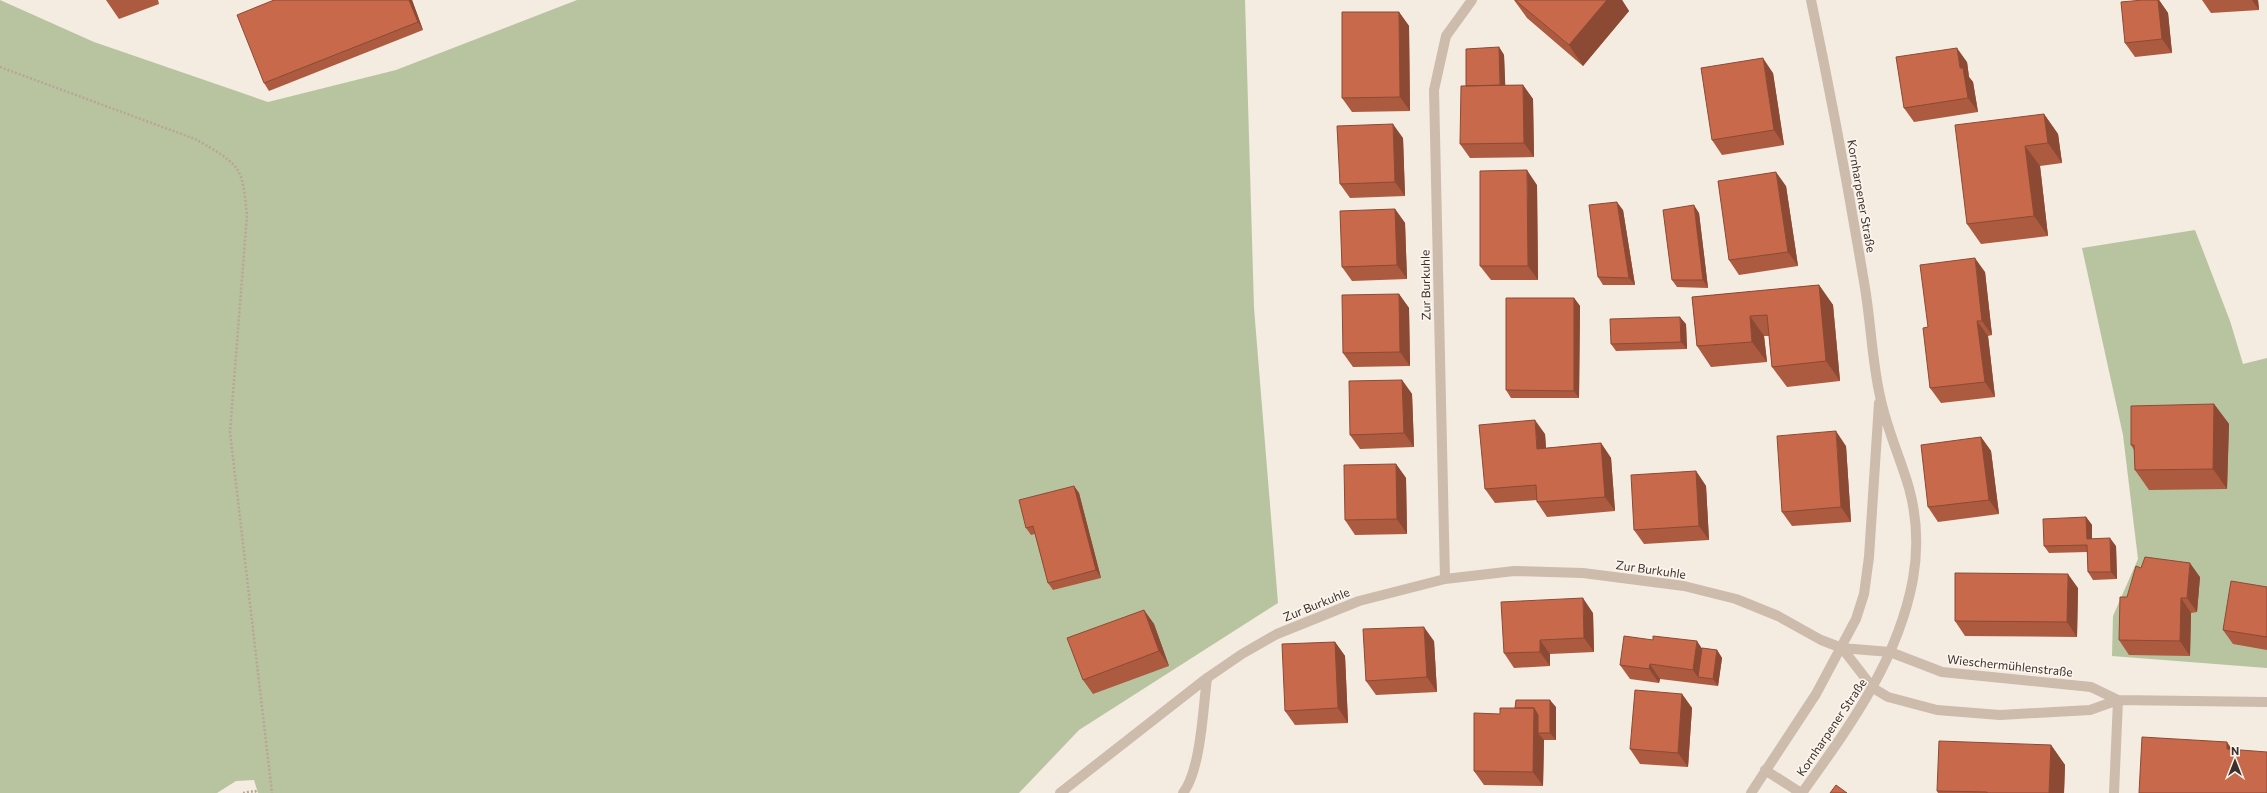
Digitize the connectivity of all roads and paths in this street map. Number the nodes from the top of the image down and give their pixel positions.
1 (1472, 0) edge
2 (1811, 0) edge
3 (0, 67) edge
4 (1880, 397) junction
5 (1445, 579) junction
6 (1842, 648) junction
7 (1890, 652) junction
8 (1207, 678) junction
9 (1873, 688) junction
10 (2118, 700) junction
11 (2267, 702) edge
12 (1765, 770) junction
13 (243, 793) edge
14 (258, 793) edge
15 (272, 793) edge
16 (1060, 793) edge
17 (1183, 793) edge
18 (1751, 793) edge
19 (1802, 793) edge
20 (2114, 793) edge

1 - 5 street, Zur Burkuhle
2 - 4 street, Kornharpener Straße
3 - 15 path
4 - 6 street, Kornharpener Straße
4 - 7 street, Kornharpener Straße
5 - 6 street, Zur Burkuhle
5 - 8 street, Zur Burkuhle
6 - 7 street, Wieschermühlenstraße
6 - 9 street, Wieschermühlenstraße
6 - 12 street, Kornharpener Straße
7 - 9 street, Kornharpener Straße
7 - 10 street, Wieschermühlenstraße
8 - 16 street, Zur Burkuhle
8 - 17 street
9 - 10 street, Wieschermühlenstraße
9 - 19 street, Kornharpener Straße
10 - 11 street, Wieschermühlenstraße
10 - 20 street
12 - 18 street, Kornharpener Straße
12 - 19 street
13 - 14 path

